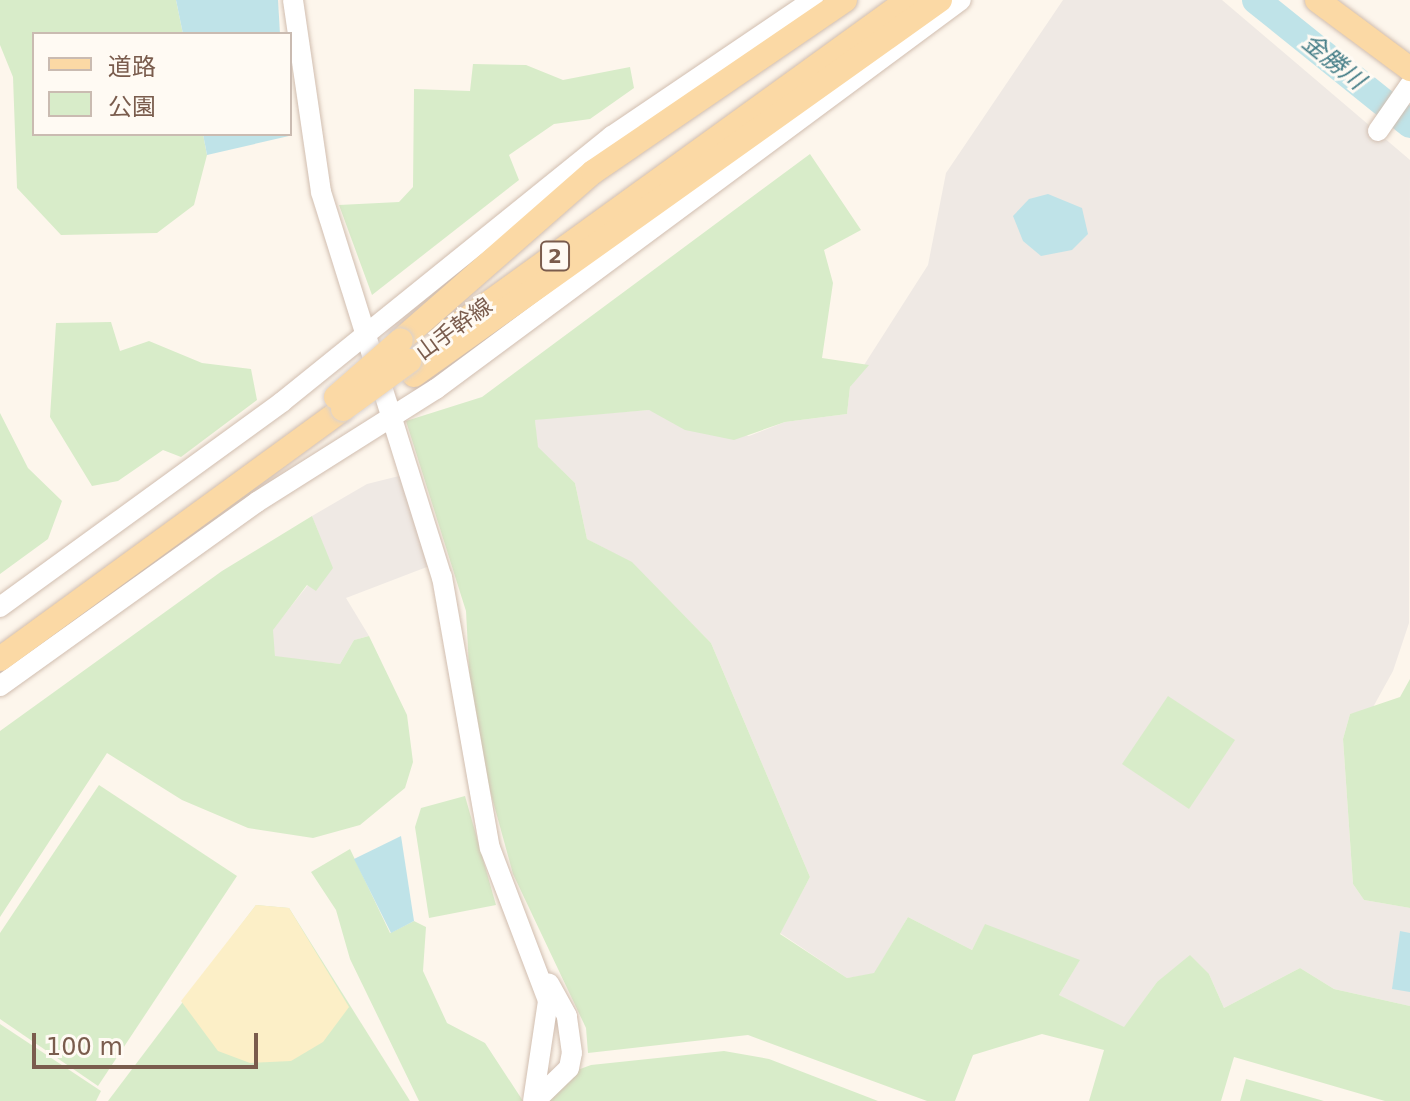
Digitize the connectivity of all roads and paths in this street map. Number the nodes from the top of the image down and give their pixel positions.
1 (293, 0) edge
2 (813, 0) edge
3 (845, 0) edge
4 (908, 0) edge
5 (940, 0) edge
6 (961, 0) edge
7 (1317, 0) edge
8 (1410, 69) edge
9 (1410, 85) edge
10 (1378, 131) dead end
11 (365, 336) junction
12 (408, 359) junction
13 (340, 409) junction
14 (388, 419) junction
15 (193, 518) junction
16 (0, 607) edge
17 (0, 659) edge
18 (0, 686) edge
19 (534, 1101) edge

1 - 11 street
2 - 11 street
3 - 12 main road
4 - 12 main road, 山手幹線 / 2
5 - 12 main road
6 - 14 street
7 - 8 main road
9 - 10 street
11 - 14 street
11 - 16 street
12 - 13 main road, 山手幹線 / 2, bridge
13 - 15 main road
13 - 15 main road, 山手幹線 / 2
14 - 18 street
14 - 19 street
15 - 17 main road, 山手幹線 / 2

